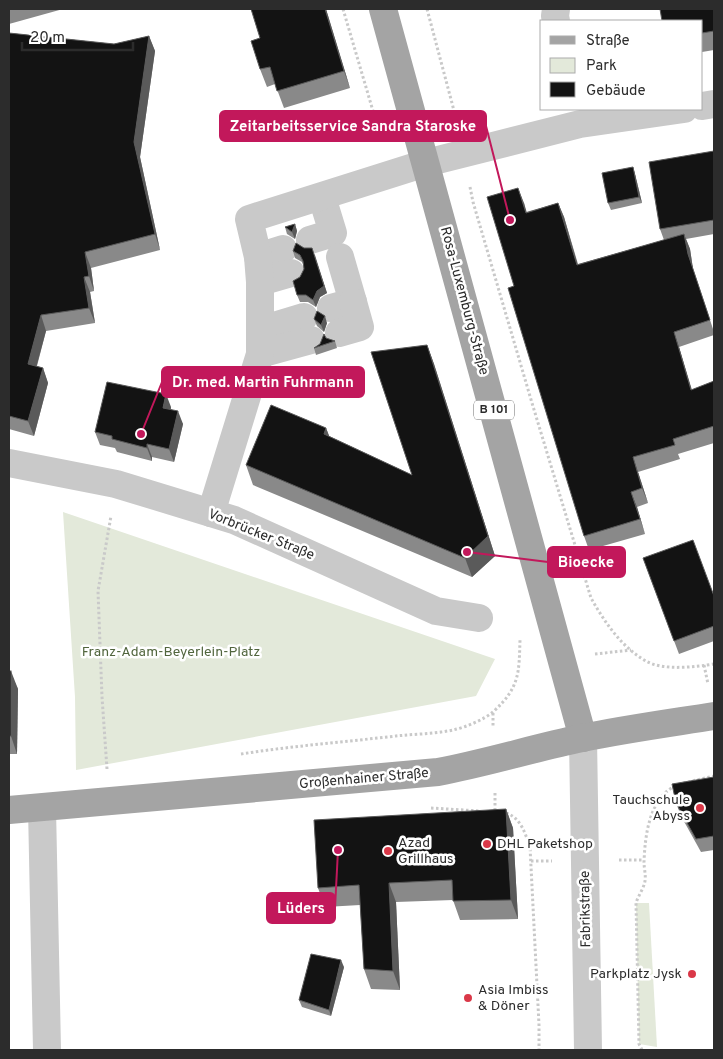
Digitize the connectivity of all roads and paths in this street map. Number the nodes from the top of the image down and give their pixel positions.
1 (344, 9) edge
2 (383, 9) edge
3 (427, 9) edge
4 (669, 110) edge
5 (578, 116) edge
6 (465, 153) junction
7 (426, 164) junction
8 (392, 175) junction
9 (322, 197) junction
10 (287, 261) dead end
11 (259, 269) junction
12 (341, 314) dead end
13 (308, 328) dead end
14 (261, 342) junction
15 (9, 463) edge
16 (116, 484) junction
17 (211, 513) junction
18 (478, 618) dead end
19 (520, 638) dead end
20 (714, 664) edge
21 (714, 716) edge
22 (583, 738) junction
23 (240, 754) dead end
24 (714, 776) edge
25 (109, 802) junction
26 (42, 808) junction
27 (9, 810) edge
28 (495, 812) edge
29 (48, 1050) edge
30 (539, 1050) edge
31 (588, 1050) edge
32 (642, 1050) edge

1 - 8 path
2 - 7 main road, Rosa-Luxemburg-Straße / B 101
3 - 6 path
4 - 5 street
5 - 6 street
6 - 7 street
6 - 20 path
7 - 8 street
7 - 22 main road, Rosa-Luxemburg-Straße / B 101
8 - 9 street
9 - 11 street
9 - 12 street
10 - 11 street
11 - 14 street
13 - 14 street
14 - 17 street
15 - 16 street, Vorbrücker Straße
16 - 17 street, Vorbrücker Straße
16 - 25 path
17 - 18 street, Vorbrücker Straße
19 - 23 path
21 - 22 main road, Großenhainer Straße
22 - 25 main road, Großenhainer Straße
22 - 31 street, Fabrikstraße
24 - 32 path
25 - 26 main road, Großenhainer Straße
26 - 27 main road, Großenhainer Straße
26 - 29 street
28 - 30 path

